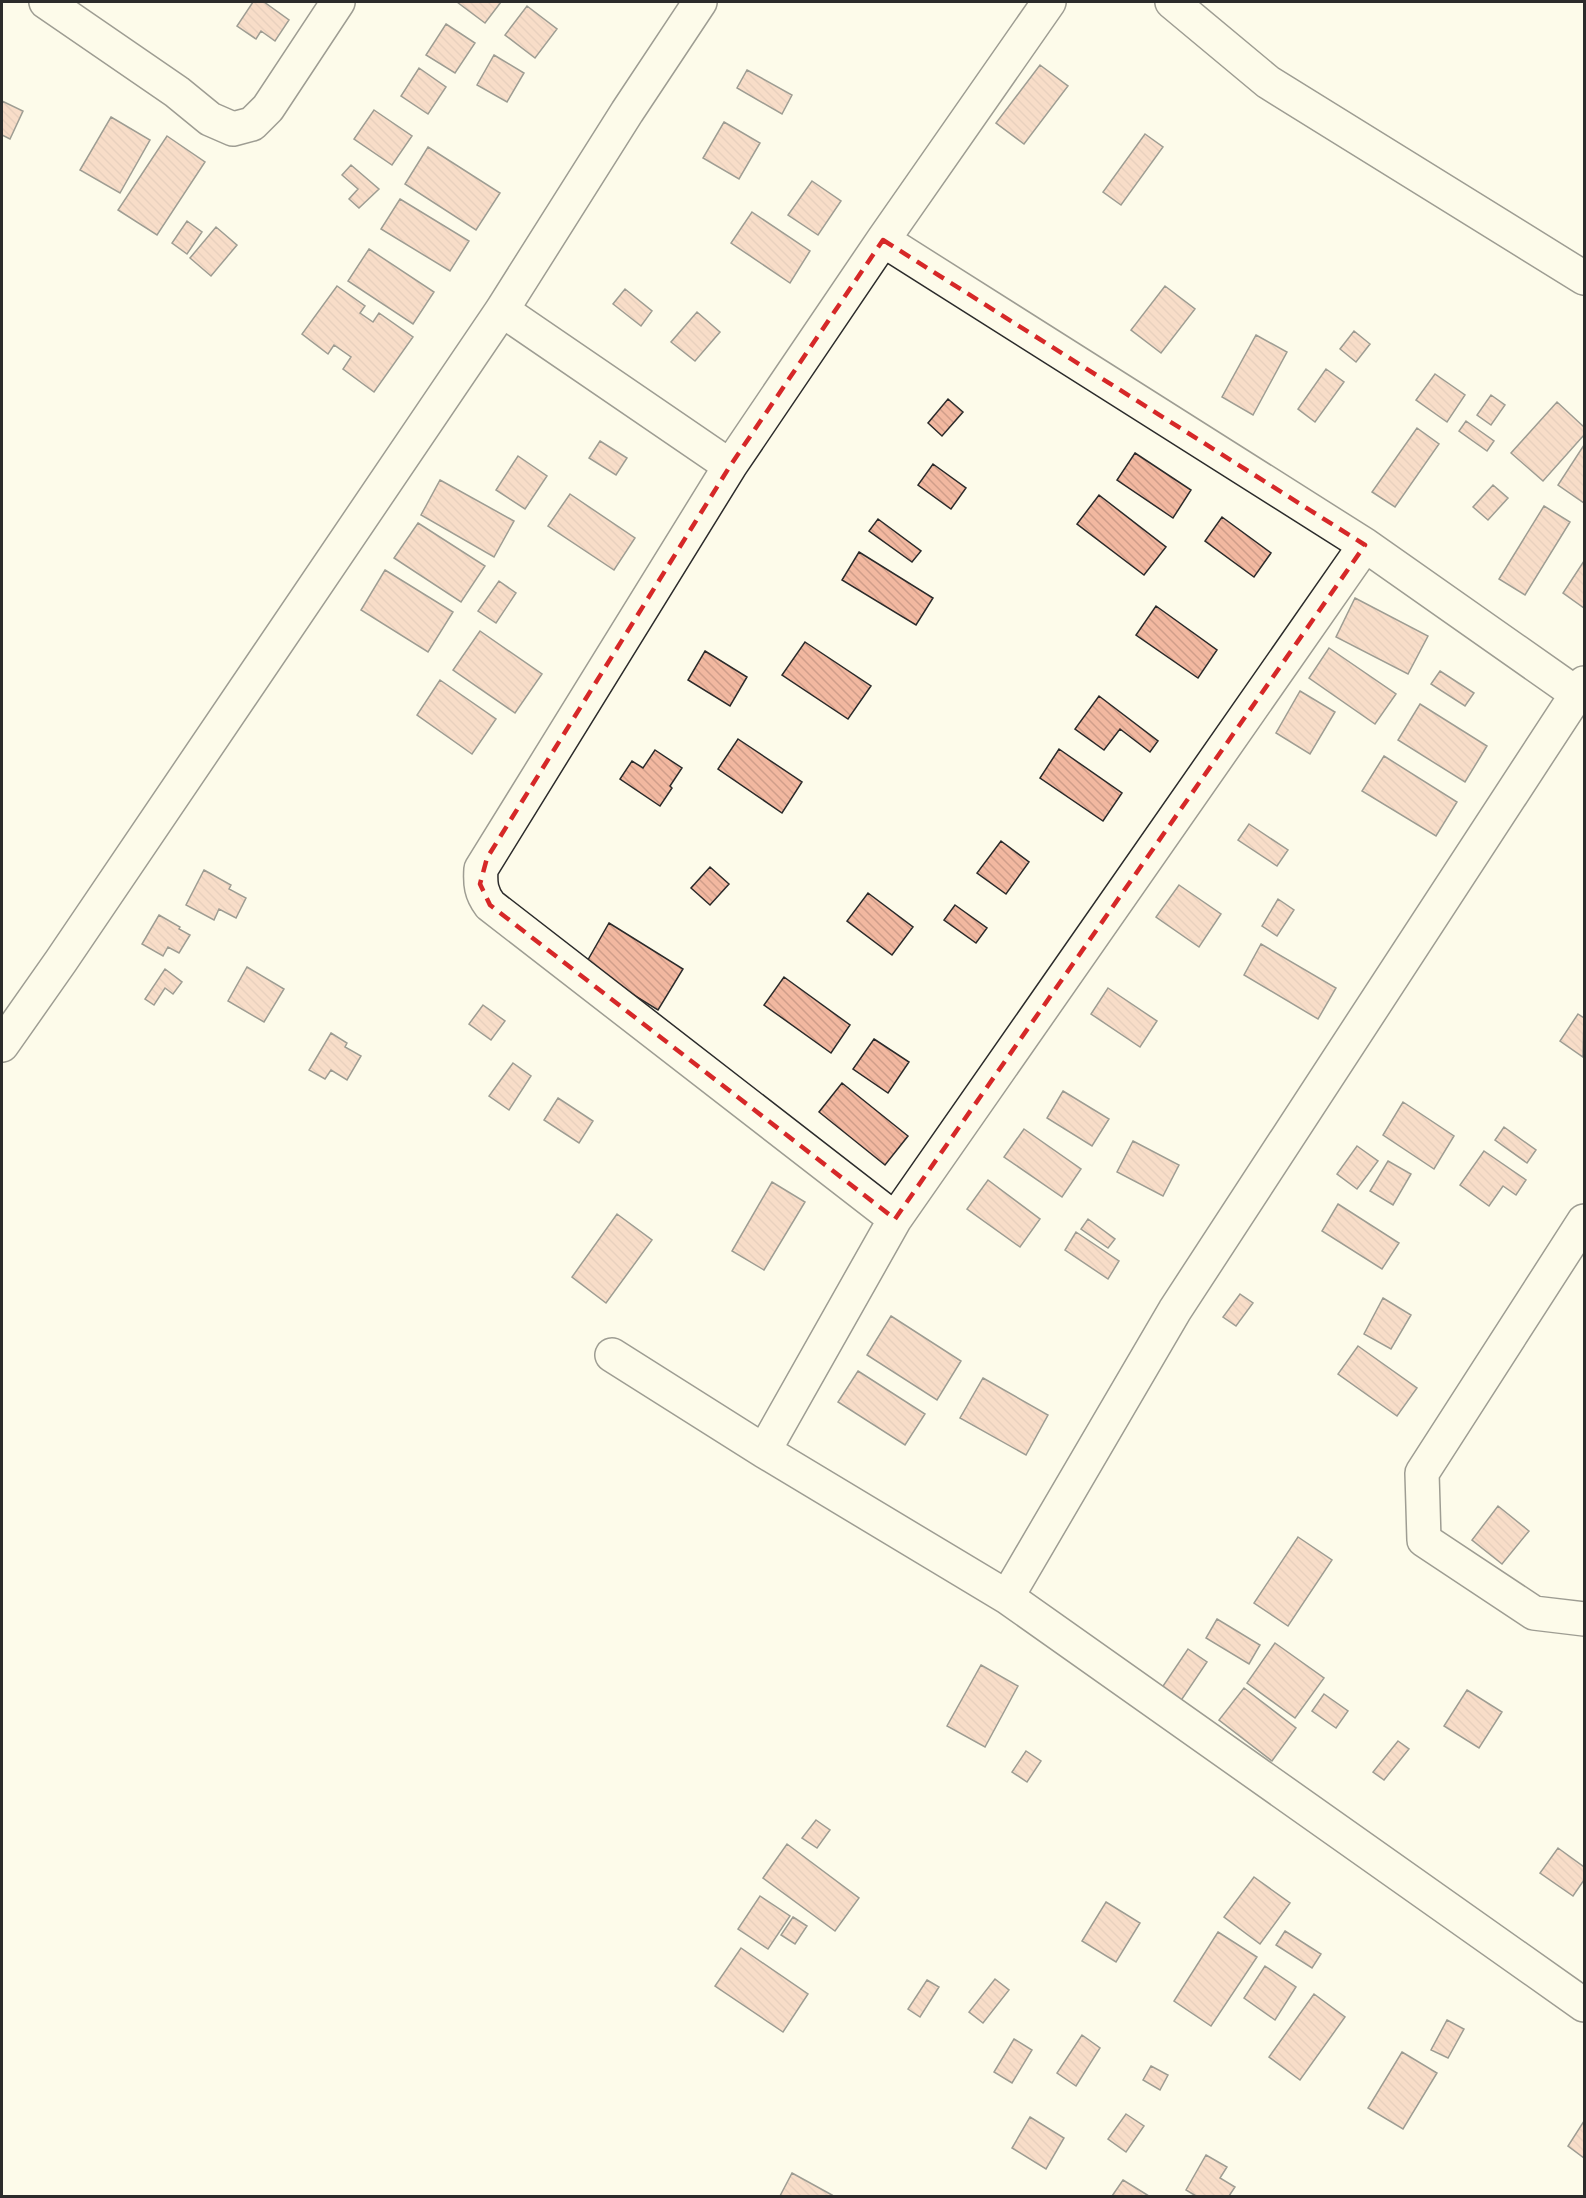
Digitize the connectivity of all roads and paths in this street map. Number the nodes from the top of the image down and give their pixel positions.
1 (46, 2) edge
2 (338, 2) edge
3 (700, 2) edge
4 (1049, 2) edge
5 (1172, 2) edge
6 (883, 240) junction
7 (1584, 278) edge
8 (502, 310) junction
9 (730, 466) junction
10 (1365, 545) junction
11 (1581, 689) edge
12 (2, 1045) edge
13 (895, 1219) junction
14 (1584, 1221) edge
15 (612, 1355) dead end
16 (764, 1451) junction
17 (1007, 1597) junction
18 (1584, 1619) edge
19 (1584, 2005) edge

1 - 2 street
3 - 8 street
4 - 6 street
5 - 7 street
6 - 9 street
6 - 10 street
8 - 9 street
8 - 12 street
9 - 13 street
10 - 11 street
10 - 13 street
11 - 17 street
13 - 16 street
14 - 18 street
15 - 16 street
16 - 17 street
17 - 19 street

